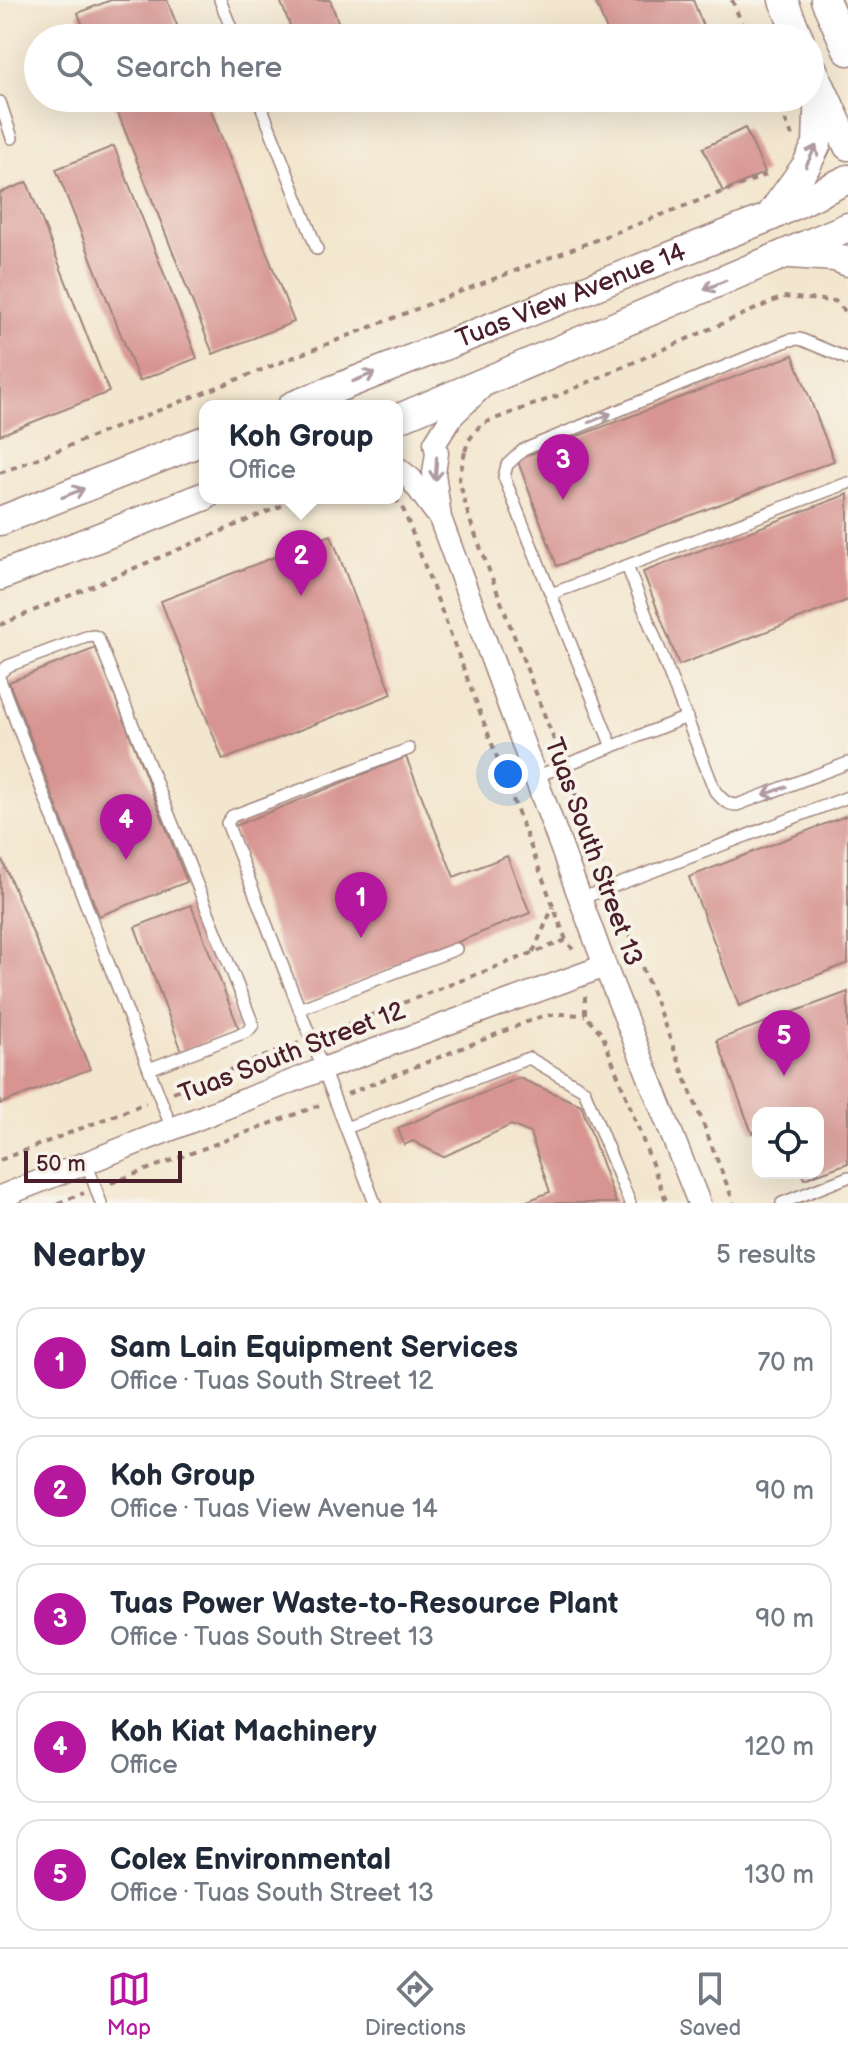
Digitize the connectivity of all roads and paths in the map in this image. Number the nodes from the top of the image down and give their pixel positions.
1 (220, 0) edge
2 (732, 0) edge
3 (783, 0) edge
4 (827, 0) edge
5 (229, 24) edge
6 (742, 24) edge
7 (793, 24) edge
8 (848, 31) edge
9 (848, 51) edge
10 (824, 94) edge
11 (0, 102) edge
12 (263, 112) edge
13 (781, 112) edge
14 (816, 112) edge
15 (12, 138) dead end
16 (794, 146) dead end
17 (848, 146) edge
18 (777, 169) dead end
19 (848, 179) edge
20 (770, 217) junction
21 (848, 227) edge
22 (317, 249) dead end
23 (787, 254) junction
24 (848, 262) edge
25 (848, 314) edge
26 (848, 359) edge
27 (486, 383) junction
28 (307, 400) edge
29 (403, 417) edge
30 (199, 442) edge
31 (0, 473) edge
32 (403, 473) edge
33 (848, 483) edge
34 (199, 498) edge
35 (286, 504) edge
36 (399, 504) edge
37 (440, 518) junction
38 (0, 521) edge
39 (627, 566) junction
40 (0, 576) edge
41 (551, 594) junction
42 (0, 625) edge
43 (0, 673) edge
44 (0, 680) edge
45 (687, 717) junction
46 (612, 747) junction
47 (409, 749) dead end
48 (848, 763) edge
49 (563, 764) junction
50 (535, 777) junction
51 (848, 797) edge
52 (611, 887) junction
53 (580, 899) junction
54 (553, 907) junction
55 (566, 940) junction
56 (456, 949) dead end
57 (533, 952) junction
58 (595, 969) junction
59 (299, 1009) junction
60 (311, 1038) junction
61 (149, 1069) junction
62 (323, 1069) junction
63 (346, 1128) junction
64 (172, 1129) junction
65 (87, 1164) junction
66 (848, 1177) edge
67 (0, 1197) edge
68 (101, 1203) edge
69 (375, 1203) edge
70 (630, 1203) edge
71 (667, 1203) edge
72 (699, 1203) edge
73 (734, 1203) edge
74 (782, 1203) edge

1 - 5 lane
2 - 6 path
3 - 7 street
4 - 8 street
4 - 9 street
10 - 17 street
11 - 15 lane
12 - 22 lane
13 - 16 path
20 -> 14 street
18 - 31 path
19 - 20 street, Tuas View Avenue 14
28 -> 20 street, Tuas View Avenue 14
21 - 23 street, Tuas View Avenue 14
23 - 24 street
23 -> 27 street, Tuas View Avenue 14
25 - 49 path
41 -> 26 lane
27 - 29 street, Tuas View Avenue 14
27 -> 37 street, Tuas South Street 13
38 -> 30 street
32 - 37 street, Tuas South Street 13
33 - 39 lane
34 - 40 street
35 - 42 path
36 - 54 path
37 - 50 street, Tuas South Street 13
39 - 41 lane
39 - 45 lane
41 - 46 lane
43 - 61 lane
44 - 61 lane
45 - 46 lane
48 -> 45 lane
46 - 49 lane
47 - 59 lane
49 - 50 lane
49 - 52 path
50 - 53 street, Tuas South Street 13
51 - 52 lane
52 - 53 lane
52 - 73 path
53 - 58 street, Tuas South Street 13
54 - 55 path
54 - 57 path
55 - 57 path
55 - 58 path
56 - 59 lane
57 - 60 path
58 - 62 street, Tuas South Street 12
58 - 71 path
58 - 72 street, Tuas South Street 13
59 - 60 lane
60 - 62 lane
61 - 64 lane
62 - 63 lane
62 - 64 street, Tuas South Street 12
63 - 69 lane
63 - 70 lane
64 - 65 street, Tuas South Street 12
65 - 67 street, Tuas South Street 12
65 - 68 lane
66 - 74 lane

